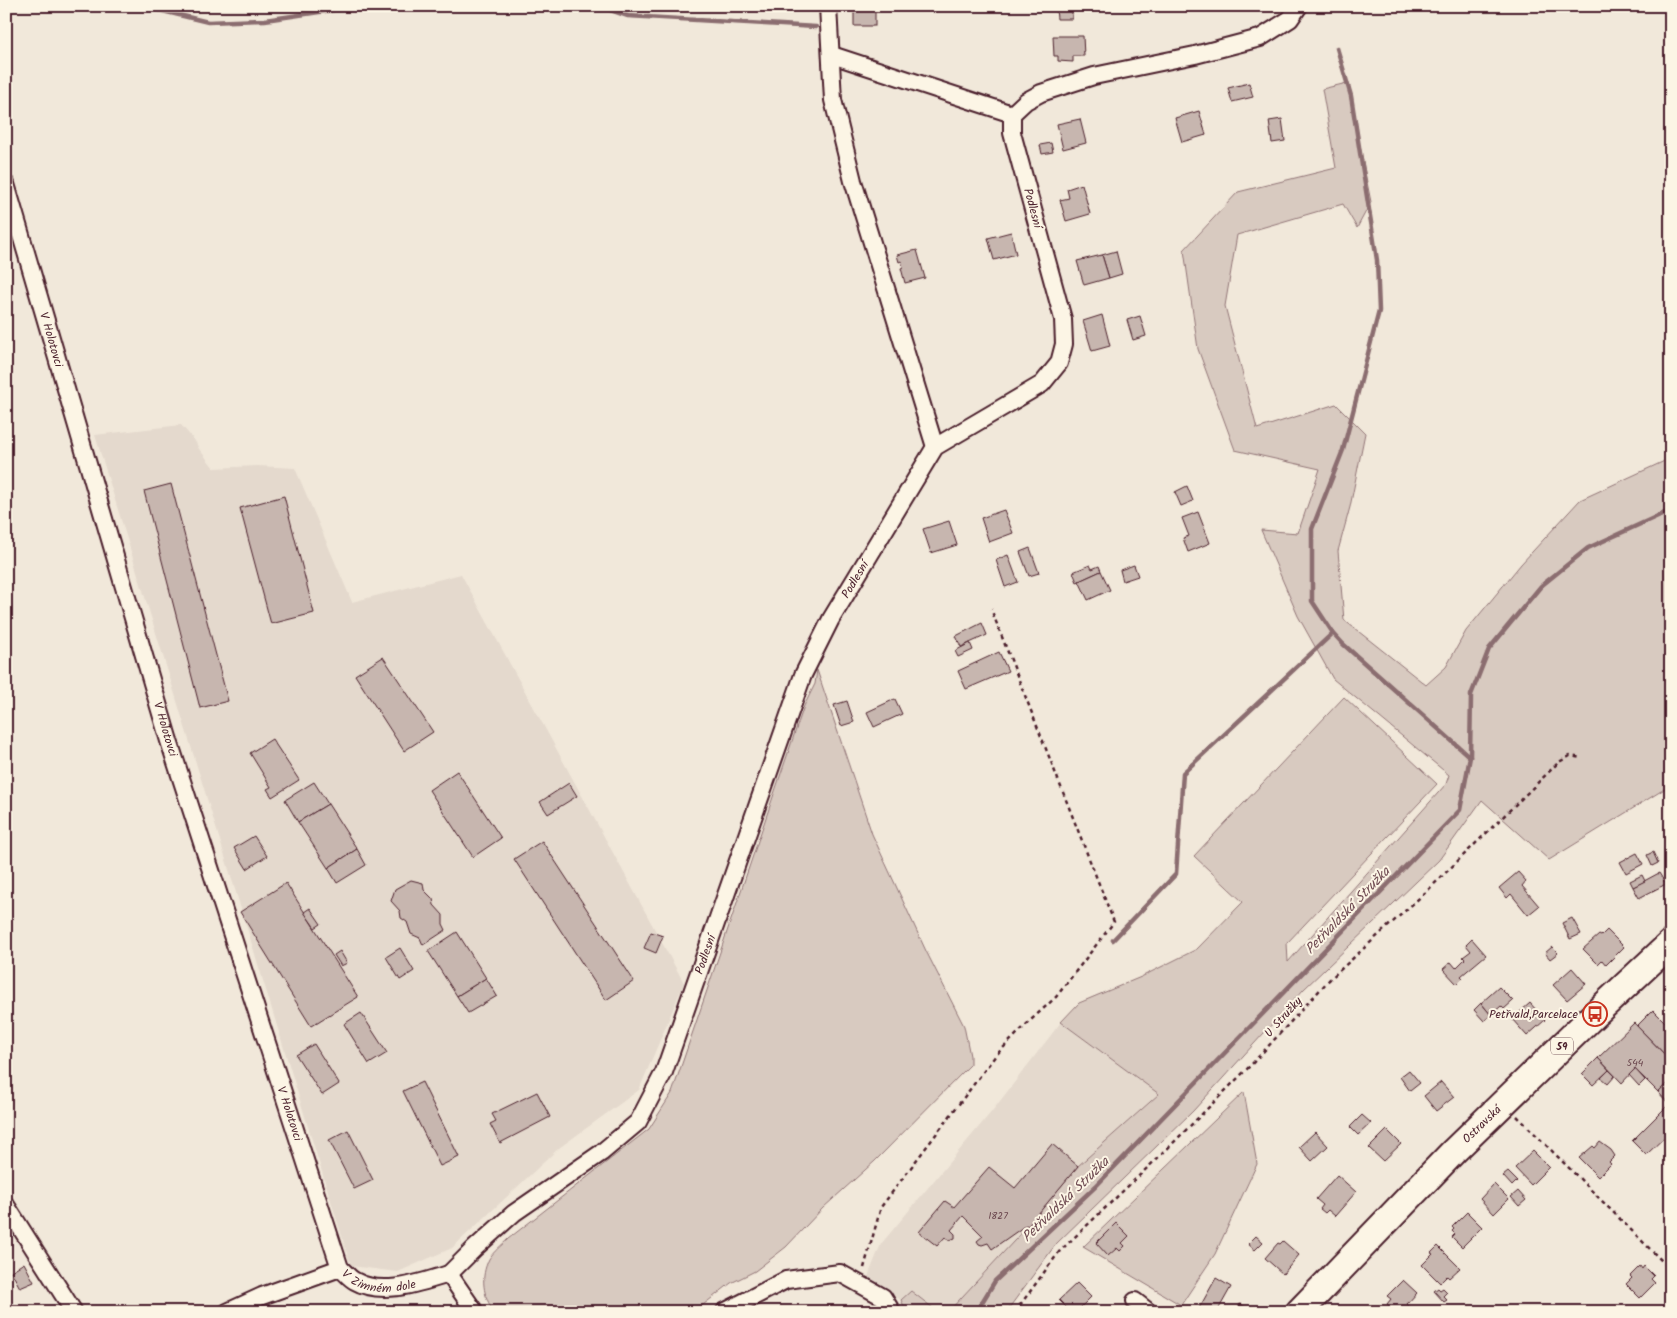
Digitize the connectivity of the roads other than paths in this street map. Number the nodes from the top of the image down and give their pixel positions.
1 (828, 6) edge
2 (1300, 6) edge
3 (832, 55) junction
4 (1012, 114) junction
5 (6, 184) edge
6 (935, 447) junction
7 (1671, 943) edge
8 (6, 1205) edge
9 (340, 1268) junction
10 (449, 1274) junction
11 (1135, 1302) dead end
12 (74, 1312) edge
13 (227, 1312) edge
14 (475, 1312) edge
15 (724, 1312) edge
16 (892, 1312) edge
17 (1149, 1312) edge
18 (1300, 1312) edge

1 - 3 street
2 - 4 street
3 - 4 street
3 - 6 street
4 - 6 street, Podlesní
5 - 9 street, V Holotovci
6 - 10 street, Podlesní
7 - 18 main road, Ostravská / 59
8 - 12 street
9 - 10 street, V Zimném dole
9 - 13 street, V Zimném dole
10 - 14 street
11 - 17 street
15 - 16 street

